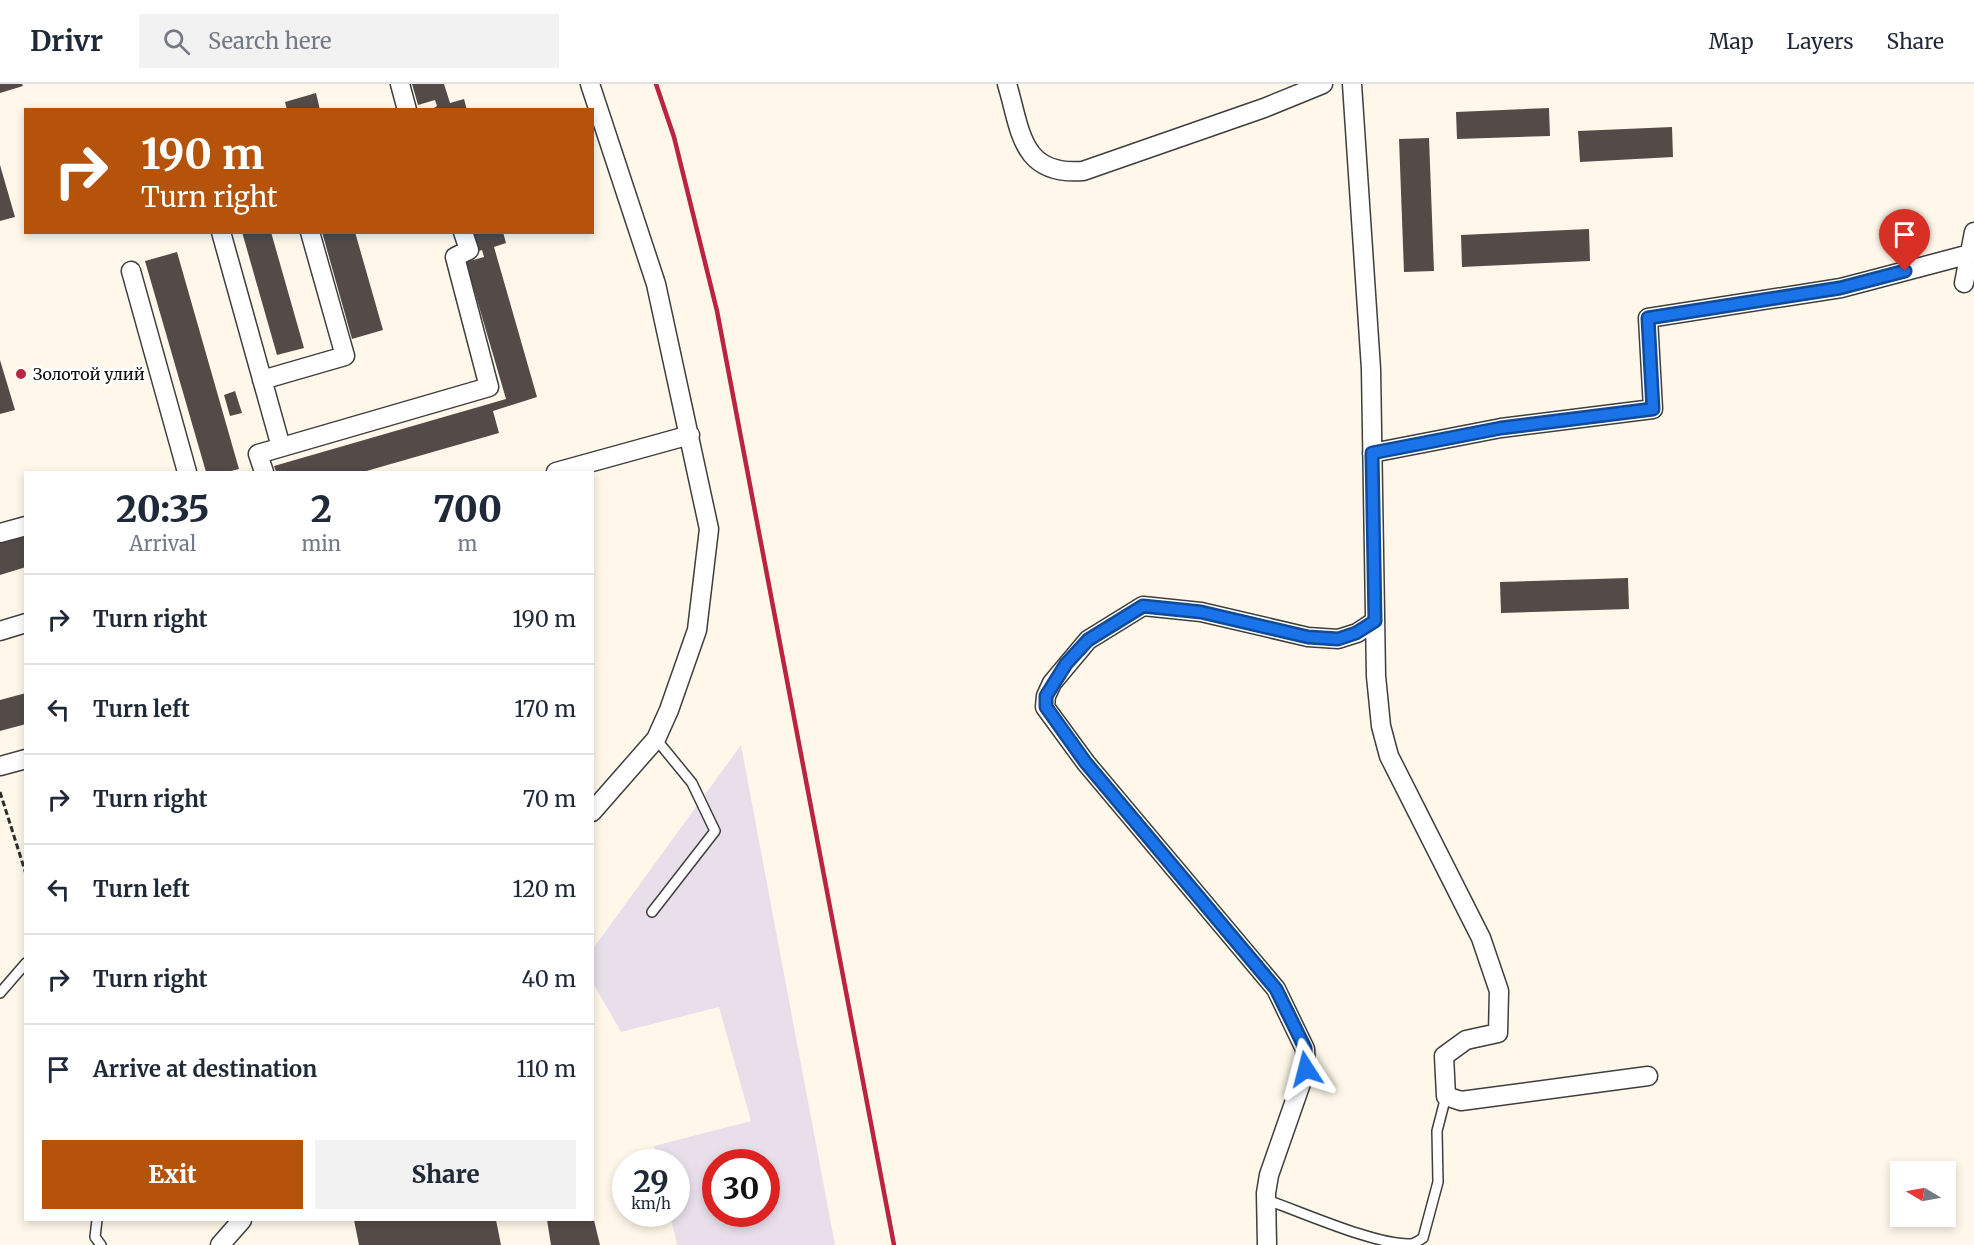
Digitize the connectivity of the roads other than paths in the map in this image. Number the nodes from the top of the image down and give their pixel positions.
1 (400, 84) edge
2 (590, 84) edge
3 (1007, 84) edge
4 (1323, 84) edge
5 (1352, 84) edge
6 (406, 108) edge
7 (1974, 232) edge
8 (222, 234) edge
9 (311, 234) edge
10 (464, 234) edge
11 (1970, 254) junction
12 (131, 271) dead end
13 (1964, 283) dead end
14 (262, 380) junction
15 (690, 435) junction
16 (281, 447) junction
17 (1372, 453) junction
18 (187, 471) edge
19 (264, 471) edge
20 (560, 471) edge
21 (24, 527) edge
22 (0, 533) edge
23 (1375, 621) junction
24 (24, 624) edge
25 (0, 631) edge
26 (656, 738) junction
27 (24, 760) edge
28 (0, 766) edge
29 (594, 810) edge
30 (652, 912) dead end
31 (24, 965) edge
32 (0, 993) edge
33 (1648, 1076) dead end
34 (1446, 1096) junction
35 (1267, 1200) junction
36 (96, 1221) edge
37 (241, 1221) edge
38 (101, 1245) edge
39 (220, 1245) edge
40 (1267, 1245) edge

1 - 6 street
2 - 15 street
3 - 4 street
5 - 17 street
7 - 11 street
8 - 14 street
9 - 14 street
10 - 16 street
11 - 13 street
11 - 17 street
12 - 18 street
14 - 16 street
15 - 20 street
15 - 26 street
16 - 19 street
17 - 23 street
21 - 22 street
23 - 34 street
23 - 35 street
24 - 25 street
26 - 29 street
26 - 30 lane
27 - 28 street
31 - 32 lane
33 - 34 street
34 - 35 lane
35 - 40 street
36 - 38 lane
37 - 39 street

